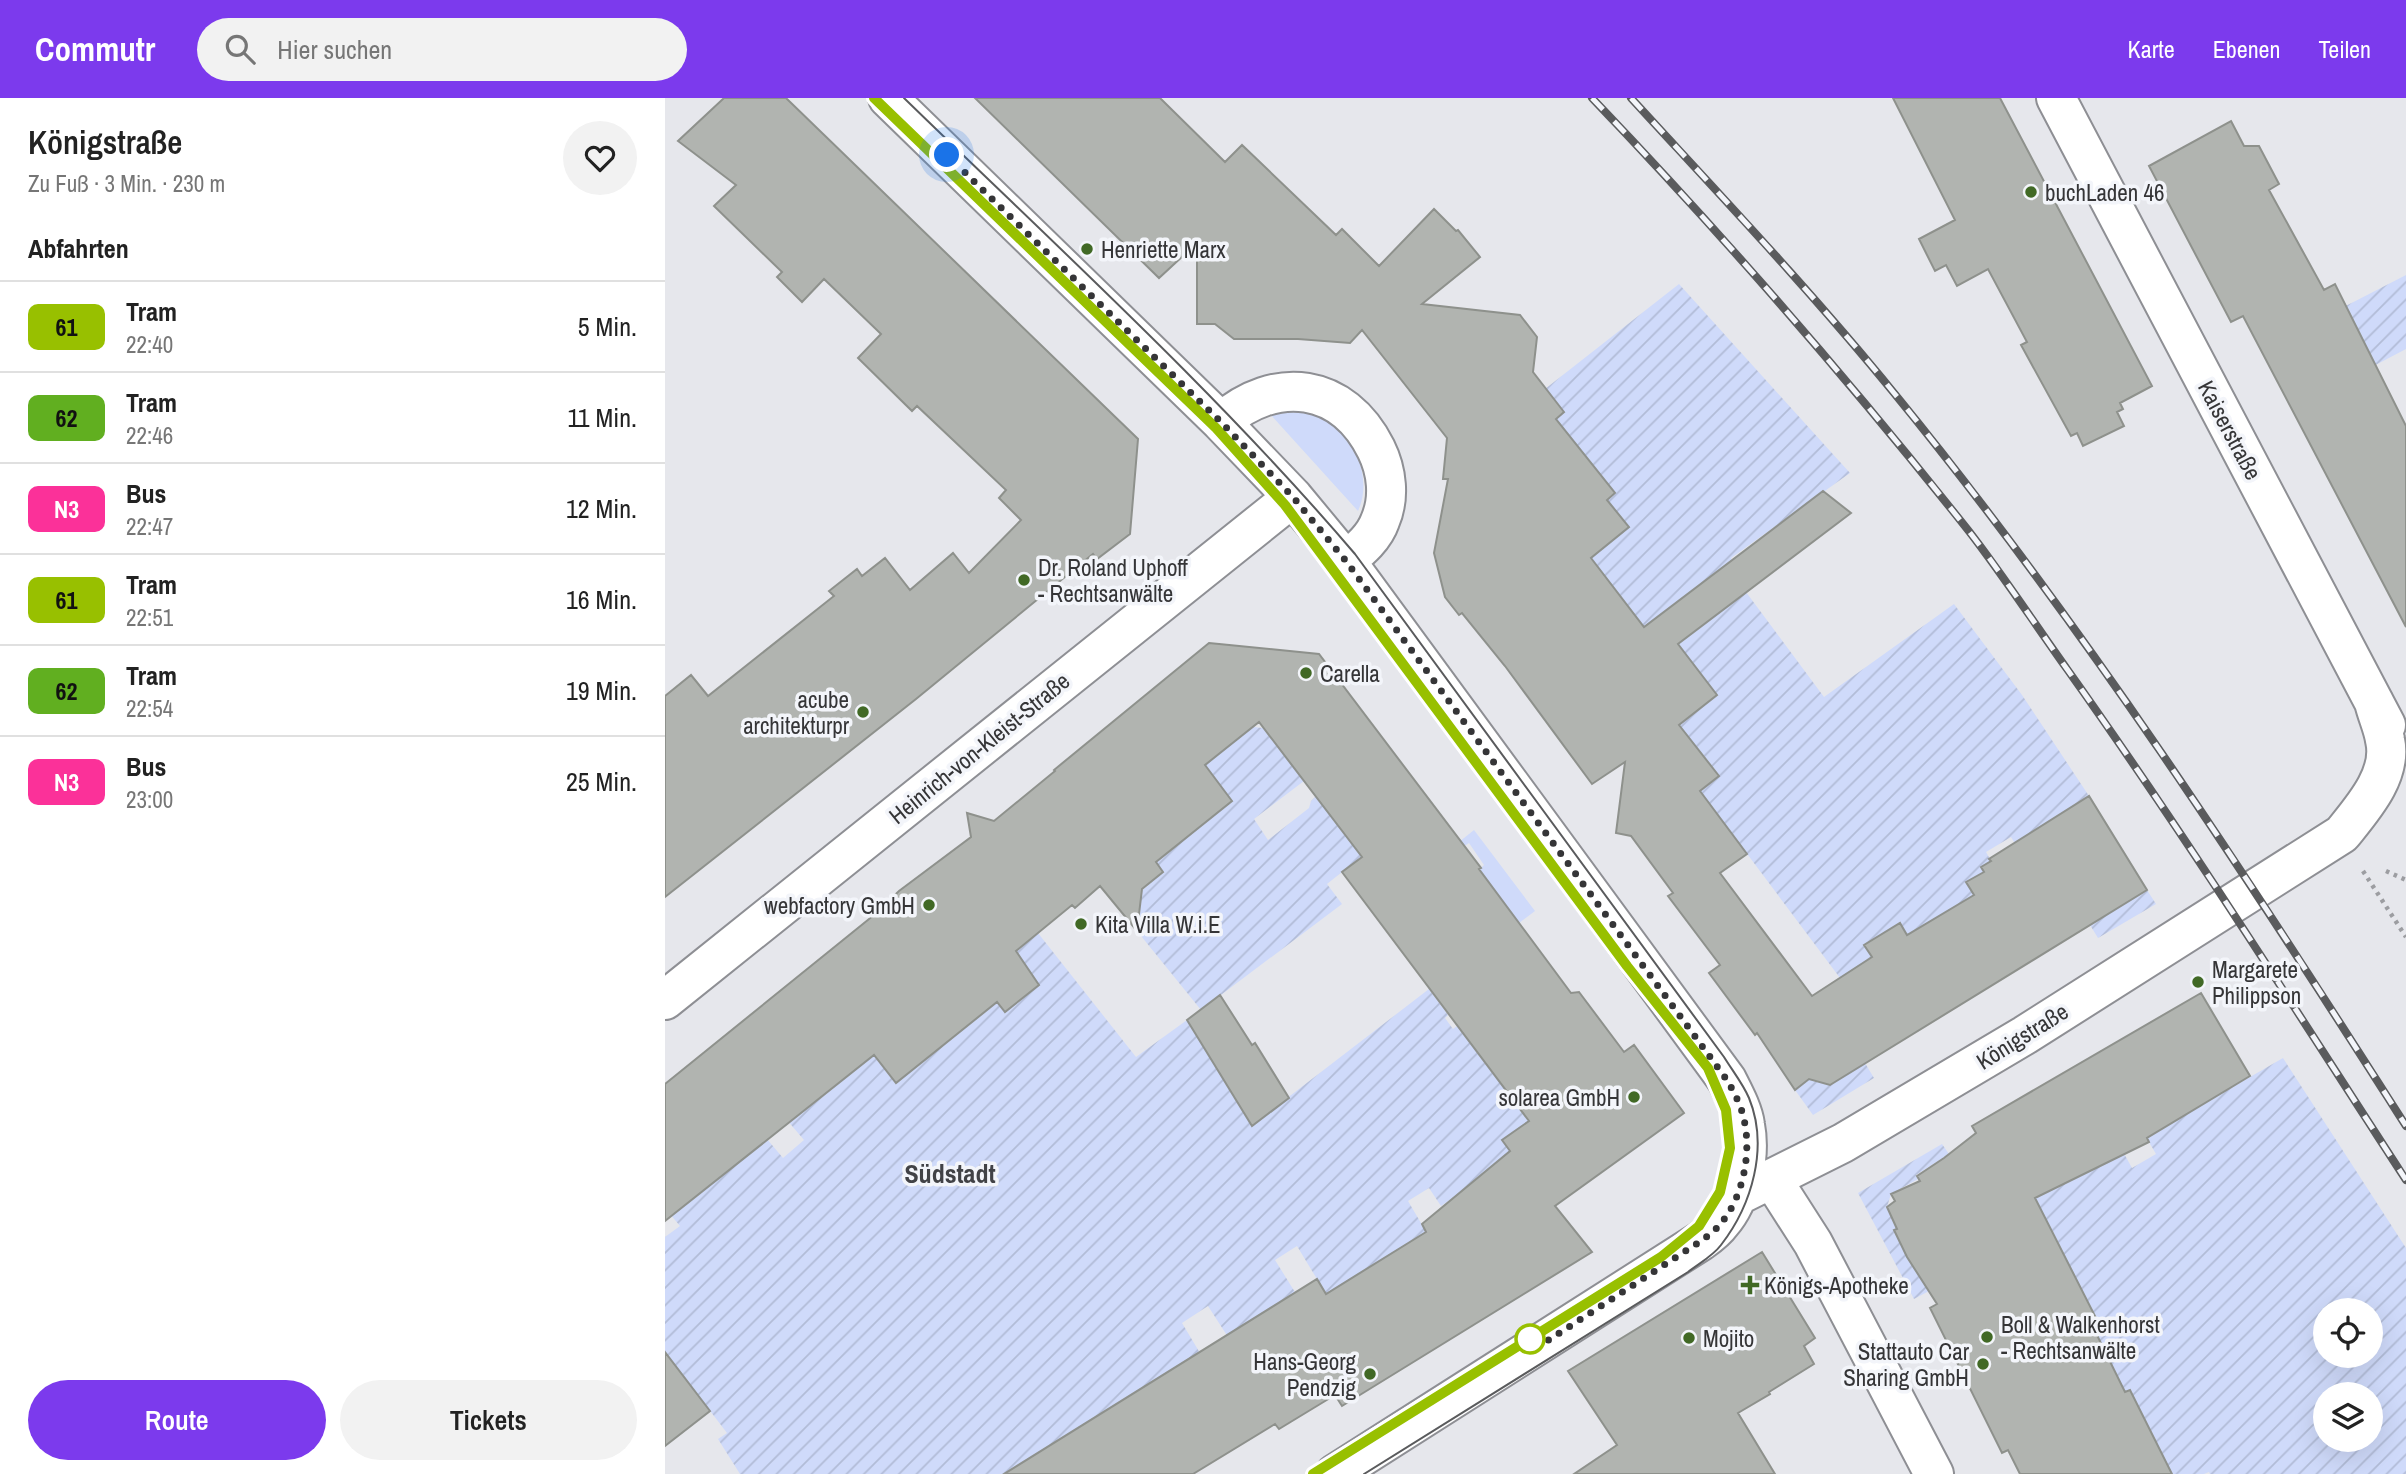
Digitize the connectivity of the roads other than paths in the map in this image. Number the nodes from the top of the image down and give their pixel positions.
1 (888, 98) edge
2 (2056, 98) edge
3 (1221, 422) junction
4 (1293, 497) junction
5 (1346, 561) junction
6 (2374, 702) junction
7 (2406, 762) edge
8 (665, 1000) edge
9 (1772, 1179) junction
10 (1737, 1196) junction
11 (1335, 1474) edge
12 (1934, 1474) edge

1 - 3 street
2 - 6 street, Kaiserstraße
3 - 4 street
3 - 5 street
4 - 5 street
4 - 8 street, Heinrich-von-Kleist-Straße
5 - 10 street
6 - 7 street, Kaiserstraße
6 - 9 street, Königstraße
9 - 10 street, Königstraße
9 - 12 street
10 - 11 street

